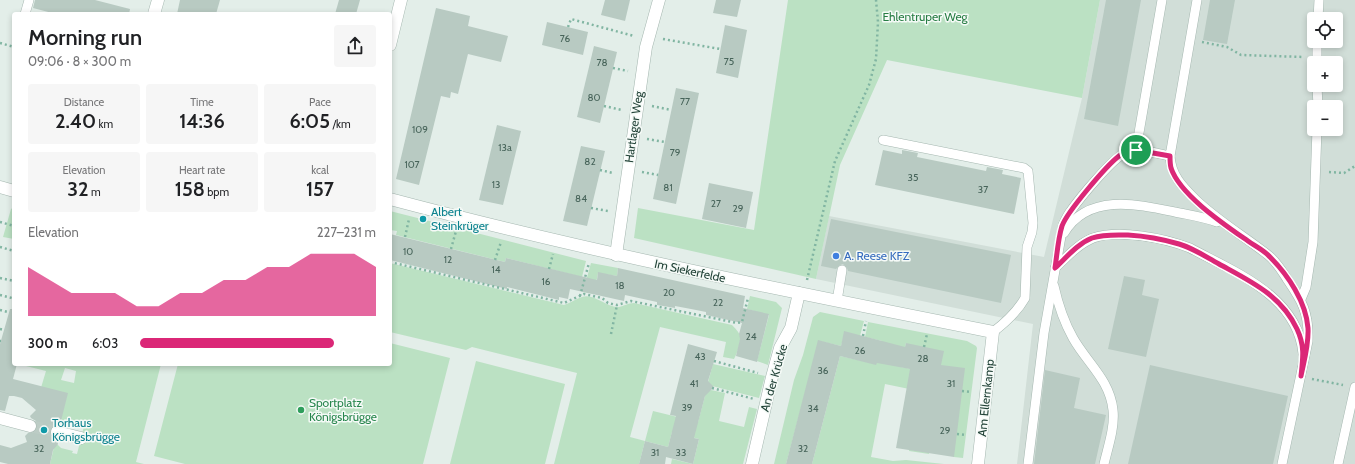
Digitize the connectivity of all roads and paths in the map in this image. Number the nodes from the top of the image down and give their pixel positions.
1 (29, 0) edge
2 (158, 0) edge
3 (401, 0) edge
4 (659, 0) edge
5 (876, 0) edge
6 (1162, 0) edge
7 (1197, 0) edge
8 (1319, 0) edge
9 (26, 12) edge
10 (155, 12) edge
11 (1318, 12) edge
12 (568, 27) dead end
13 (392, 37) edge
14 (649, 38) junction
15 (1190, 40) junction
16 (0, 43) edge
17 (12, 46) edge
18 (720, 50) dead end
19 (1307, 59) edge
20 (604, 106) dead end
21 (637, 108) junction
22 (671, 110) dead end
23 (1317, 136) edge
24 (883, 140) dead end
25 (1136, 150) junction
26 (1170, 156) junction
27 (1355, 166) edge
28 (1316, 172) junction
29 (0, 187) edge
30 (12, 190) edge
31 (392, 200) edge
32 (413, 205) junction
33 (0, 222) edge
34 (1224, 224) junction
35 (12, 225) edge
36 (405, 237) dead end
37 (1059, 244) junction
38 (0, 247) edge
39 (592, 249) junction
40 (12, 250) edge
41 (616, 255) junction
42 (392, 262) edge
43 (1055, 268) junction
44 (842, 270) dead end
45 (0, 278) edge
46 (12, 281) edge
47 (1052, 281) junction
48 (752, 284) junction
49 (0, 294) edge
50 (801, 294) junction
51 (580, 296) junction
52 (12, 298) dead end
53 (1301, 299) junction
54 (837, 301) junction
55 (617, 305) junction
56 (0, 310) edge
57 (8, 312) dead end
58 (0, 329) edge
59 (4, 330) dead end
60 (993, 332) junction
61 (611, 334) dead end
62 (714, 361) dead end
63 (1301, 376) junction
64 (772, 377) junction
65 (1355, 387) edge
66 (712, 388) dead end
67 (766, 402) junction
68 (0, 418) edge
69 (30, 426) tunnel mouth
70 (56, 432) tunnel mouth
71 (81, 438) dead end
72 (752, 464) edge
73 (978, 464) edge
74 (1028, 464) edge
75 (1104, 464) edge
76 (1282, 464) edge
77 (1338, 464) edge

1 - 9 lane
2 - 10 street
3 - 13 street
4 - 14 street, Hartlager Weg
5 - 50 path
6 - 25 lane
7 - 15 lane
8 - 11 lane
12 - 14 path
14 - 18 path
14 - 21 street, Hartlager Weg
15 - 19 path
15 - 26 lane
16 - 17 path
20 - 21 path
21 - 22 path
21 - 41 street, Hartlager Weg
23 - 28 lane
24 - 60 lane
25 - 26 lane
25 - 37 lane
26 - 34 lane
27 - 28 path
28 - 53 lane
29 - 30 street
31 - 32 street, Im Siekerfelde
32 - 36 path
32 - 39 street, Im Siekerfelde
33 - 35 path
34 - 37 lane
34 - 53 lane
37 - 43 lane
38 - 40 path
39 - 41 street, Im Siekerfelde
39 - 51 path
41 - 48 street, Im Siekerfelde
42 - 51 path
43 - 47 lane
43 - 63 lane
44 - 54 lane
45 - 46 path
47 - 74 lane
47 - 75 lane
48 - 50 street, Im Siekerfelde
48 - 55 path
49 - 52 path
50 - 54 street, Im Siekerfelde
50 - 64 street, An der Krücke
51 - 55 path
53 - 63 lane
54 - 60 street, Im Siekerfelde
55 - 61 path
56 - 57 path
58 - 59 path
60 - 73 street, Am Ellernkamp
62 - 64 path
63 - 65 path
63 - 76 lane
64 - 67 street, An der Krücke
65 - 77 lane
66 - 67 path
67 - 72 street, An der Krücke
68 - 69 street
70 - 71 street

